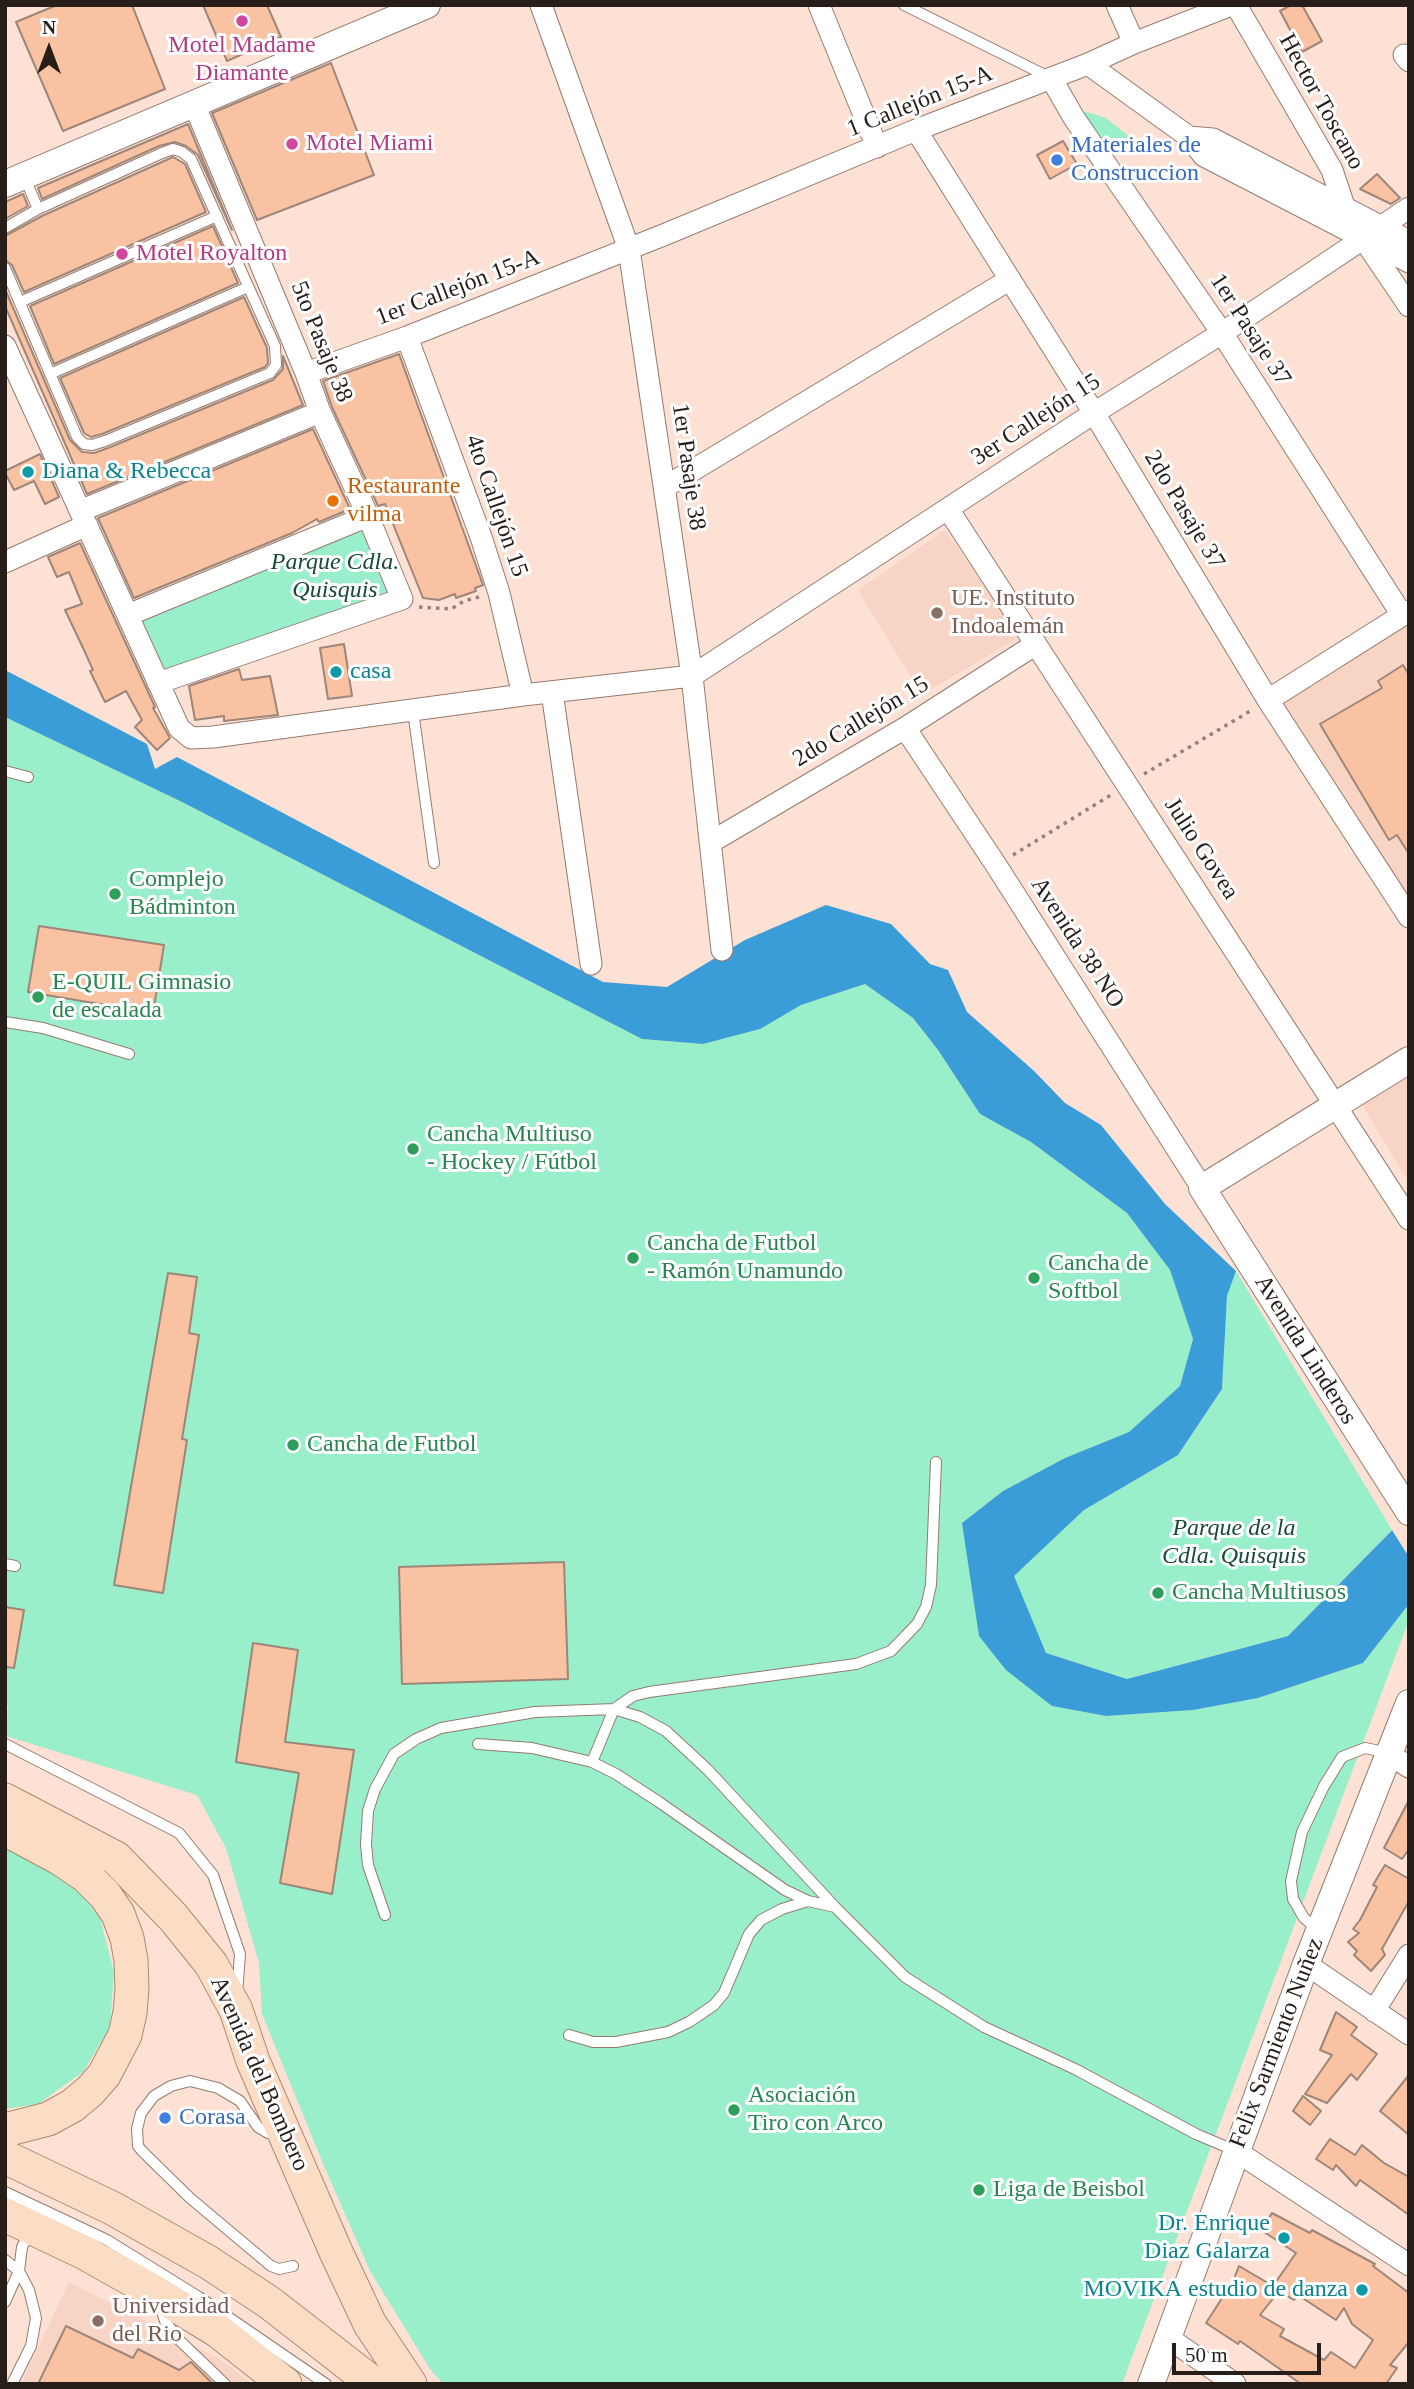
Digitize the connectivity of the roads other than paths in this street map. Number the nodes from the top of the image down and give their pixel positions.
1 (427, 5) edge
2 (541, 5) edge
3 (820, 5) edge
4 (904, 5) edge
5 (1117, 5) edge
6 (1234, 5) edge
7 (1134, 43) junction
8 (1088, 64) junction
9 (1051, 78) junction
10 (194, 104) junction
11 (916, 130) junction
12 (877, 146) junction
13 (15, 180) edge
14 (1409, 208) edge
15 (38, 209) junction
16 (217, 216) junction
17 (1345, 219) junction
18 (5, 228) edge
19 (1372, 233) junction
20 (1409, 242) edge
21 (629, 249) junction
22 (1409, 262) edge
23 (5, 268) edge
24 (1009, 280) junction
25 (248, 287) junction
26 (20, 302) junction
27 (1409, 306) edge
28 (1222, 333) junction
29 (407, 337) junction
30 (5, 346) edge
31 (306, 373) junction
32 (50, 374) junction
33 (320, 412) junction
34 (1094, 413) junction
35 (665, 486) junction
36 (948, 509) junction
37 (368, 516) junction
38 (84, 518) junction
39 (5, 562) edge
40 (1405, 613) edge
41 (128, 615) junction
42 (1036, 644) junction
43 (692, 676) junction
44 (158, 683) junction
45 (552, 692) junction
46 (523, 695) junction
47 (1268, 700) junction
48 (414, 711) junction
49 (905, 728) junction
50 (5, 771) edge
51 (28, 777) dead end
52 (711, 842) junction
53 (434, 863) dead end
54 (1409, 917) edge
55 (722, 950) dead end
56 (591, 964) dead end
57 (5, 1022) edge
58 (130, 1055) dead end
59 (1409, 1060) edge
60 (1336, 1104) junction
61 (1202, 1188) junction
62 (1409, 1219) edge
63 (936, 1462) dead end
64 (1409, 1512) edge
65 (1409, 1703) edge
66 (614, 1709) junction
67 (5, 1744) edge
68 (478, 1744) dead end
69 (1399, 1760) edge
70 (592, 1762) junction
71 (5, 1800) edge
72 (5, 1829) edge
73 (808, 1901) junction
74 (835, 1908) junction
75 (385, 1915) dead end
76 (1320, 1930) junction
77 (1409, 1955) edge
78 (1306, 1964) junction
79 (236, 2010) junction
80 (1374, 2011) junction
81 (1409, 2034) edge
82 (569, 2035) dead end
83 (5, 2130) edge
84 (285, 2130) junction
85 (1236, 2151) junction
86 (5, 2157) edge
87 (5, 2192) edge
88 (18, 2221) edge
89 (5, 2260) edge
90 (1409, 2265) edge
91 (293, 2266) dead end
92 (19, 2271) junction
93 (156, 2293) junction
94 (5, 2302) edge
95 (1167, 2337) junction
96 (12, 2384) edge
97 (225, 2384) edge
98 (285, 2384) edge
99 (326, 2384) edge
100 (374, 2384) edge
101 (410, 2384) edge
102 (1151, 2384) edge
103 (1235, 2384) edge

1 - 10 street
2 - 21 street, 1er Pasaje 38
3 - 12 street
4 - 9 lane
5 - 7 street
6 - 7 street, 1 Callejón 15-A
6 - 17 street, Hector Toscano
7 - 8 street, 1 Callejón 15-A
8 - 9 street, 1 Callejón 15-A
8 - 17 street
9 - 11 street, 1 Callejón 15-A
9 - 28 street, 1er Pasaje 37
10 - 13 street
10 - 31 street, 5to Pasaje 38
11 - 12 street, 1 Callejón 15-A
11 - 24 street, 2do Pasaje 37
12 - 21 street, 1 Callejón 15-A
13 - 15 lane
14 - 19 street, 3er Callejón 15
15 - 16 lane
15 - 18 lane
16 - 25 lane
16 - 26 lane
17 - 19 street
19 - 20 street
19 - 22 street
19 - 27 street
19 - 28 street, 3er Callejón 15
21 - 29 street, 1er Callejón 15-A
21 - 35 street, 1er Pasaje 38
23 - 26 lane
24 - 34 street, 2do Pasaje 37
24 - 35 street
25 - 32 lane
25 - 32 lane
26 - 32 lane
28 - 34 street, 3er Callejón 15
28 - 40 street, 1er Pasaje 37
29 - 31 street, 1er Callejón 15-A
29 - 46 street, 4to Callejón 15
30 - 38 street
31 - 33 street, 5to Pasaje 38
33 - 37 street, 5to Pasaje 38
33 - 38 street
34 - 36 street, 3er Callejón 15
34 - 47 street, 2do Pasaje 37
35 - 43 street, 1er Pasaje 38
36 - 42 street, Julio Govea
36 - 43 street, 3er Callejón 15
37 - 41 street
37 - 44 street, 5to Pasaje 38
38 - 39 street
38 - 41 street
40 - 47 street
41 - 44 street
42 - 49 street, 2do Callejón 15
42 - 60 street, Julio Govea
43 - 45 street
43 - 52 street, 1er Pasaje 38
44 - 48 street
45 - 46 street
45 - 56 street
46 - 48 street
47 - 54 street, 2do Pasaje 37
48 - 53 lane
49 - 52 street, 2do Callejón 15
49 - 61 street, Avenida 38 NO
50 - 51 lane
52 - 55 street, 1er Pasaje 38
57 - 58 lane
59 - 60 street
60 - 61 street
60 - 62 street, Julio Govea
61 - 64 street, Avenida Linderos
63 - 66 lane
65 - 69 street, Felix Sarmiento Nuñez
66 - 70 lane
66 - 74 lane
66 - 75 lane
67 - 79 lane
68 - 70 lane
69 - 76 street, Felix Sarmiento Nuñez
69 - 76 lane
70 - 73 lane
71 - 79 main road, Avenida del Bombero
72 - 83 main road
73 - 74 lane
73 - 82 lane
74 - 85 lane
76 - 78 street, Felix Sarmiento Nuñez
77 - 80 street
78 - 80 street
78 - 85 street, Felix Sarmiento Nuñez
79 - 84 main road, Avenida del Bombero
80 - 81 street
84 - 91 lane
84 - 101 main road, Avenida del Bombero
85 - 90 street
85 - 95 street, Felix Sarmiento Nuñez
86 - 100 main road
87 - 99 lane
88 - 92 lane
88 - 93 main road
89 - 92 lane
92 - 94 lane
92 - 96 lane
93 - 97 lane
93 - 98 main road
95 - 102 street, Felix Sarmiento Nuñez
95 - 103 street

